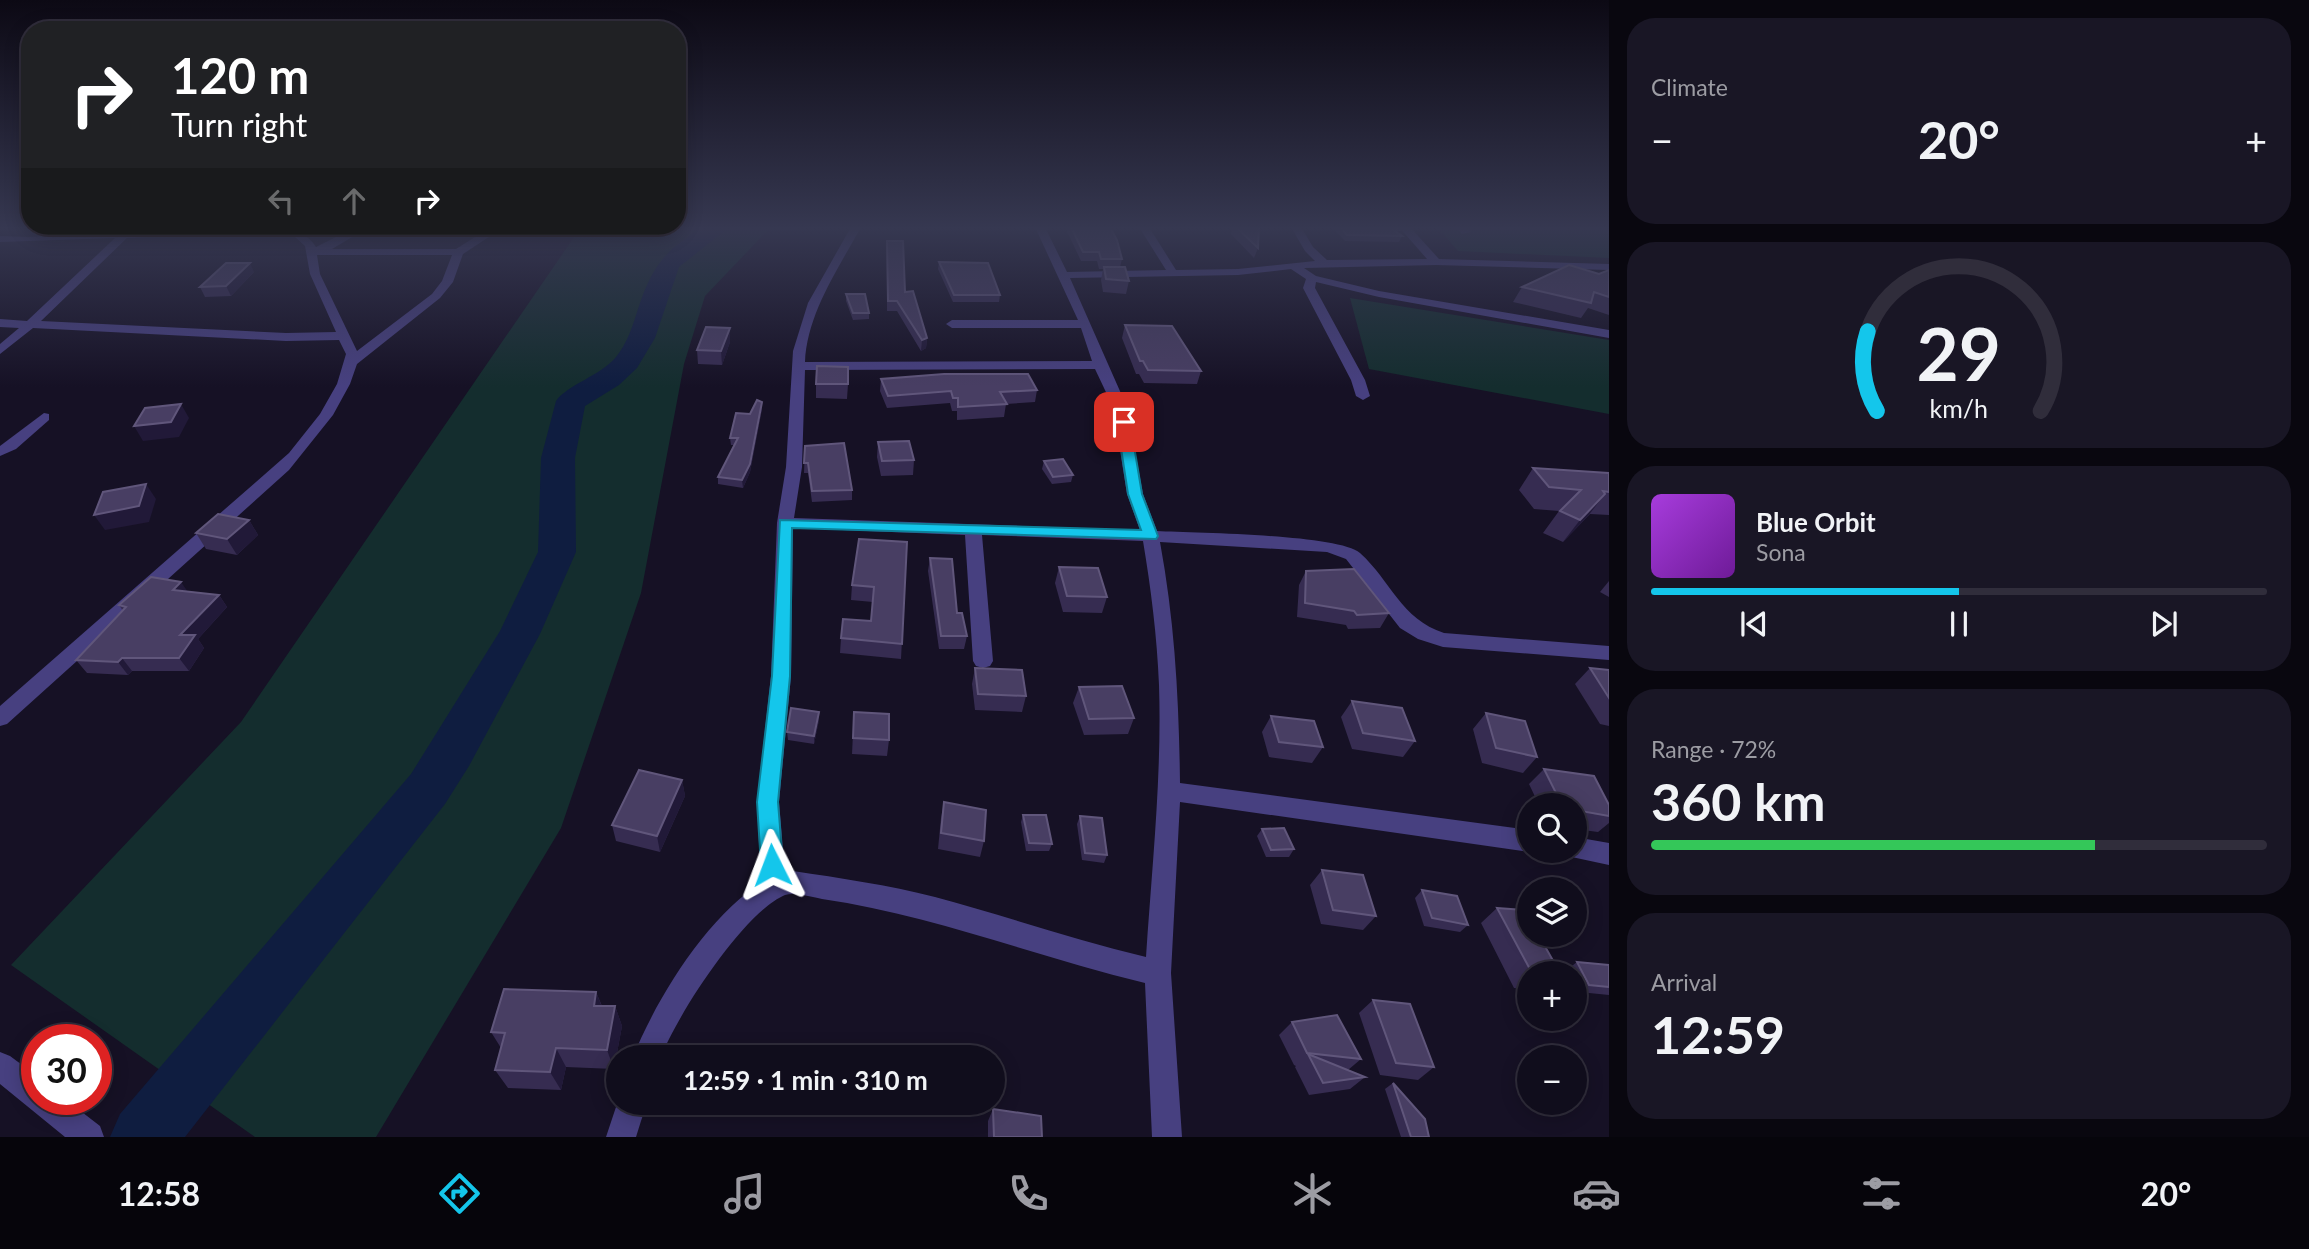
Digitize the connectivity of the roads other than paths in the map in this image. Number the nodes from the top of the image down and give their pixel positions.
1 (77, 280) edge
2 (318, 280) edge
3 (448, 280) edge
4 (827, 280) edge
5 (1064, 280) edge
6 (1311, 280) edge
7 (1321, 280) edge
8 (0, 323) edge
9 (32, 323) junction
10 (952, 324) dead end
11 (1086, 324) junction
12 (1609, 334) edge
13 (342, 336) junction
14 (0, 349) edge
15 (352, 361) junction
16 (1100, 365) junction
17 (798, 366) junction
18 (1363, 396) dead end
19 (44, 417) dead end
20 (0, 452) edge
21 (785, 523) junction
22 (973, 530) junction
23 (1151, 536) junction
24 (1609, 653) edge
25 (984, 661) dead end
26 (0, 718) edge
27 (1169, 791) junction
28 (1517, 839) edge
29 (1587, 850) edge
30 (1609, 854) edge
31 (786, 881) junction
32 (1158, 974) junction
33 (652, 1045) edge
34 (0, 1066) edge
35 (21, 1082) edge
36 (62, 1115) edge
37 (628, 1115) edge
38 (89, 1137) edge
39 (621, 1137) edge
40 (1167, 1137) edge

1 - 9 street
2 - 13 street
3 - 15 street
4 - 17 street
5 - 11 street
6 - 18 street
7 - 12 street
8 - 9 street
9 - 13 street
9 - 14 street
10 - 11 street
11 - 16 street
13 - 15 street
15 - 26 street
16 - 17 street
16 - 23 street
17 - 21 street
19 - 20 street
21 - 22 street
21 - 31 street
22 - 23 street
22 - 25 street
23 - 24 street
23 - 27 street
27 - 28 street
27 - 32 street
29 - 30 street
31 - 32 street
31 - 33 street
32 - 40 street
34 - 35 street
36 - 38 street
37 - 39 street

